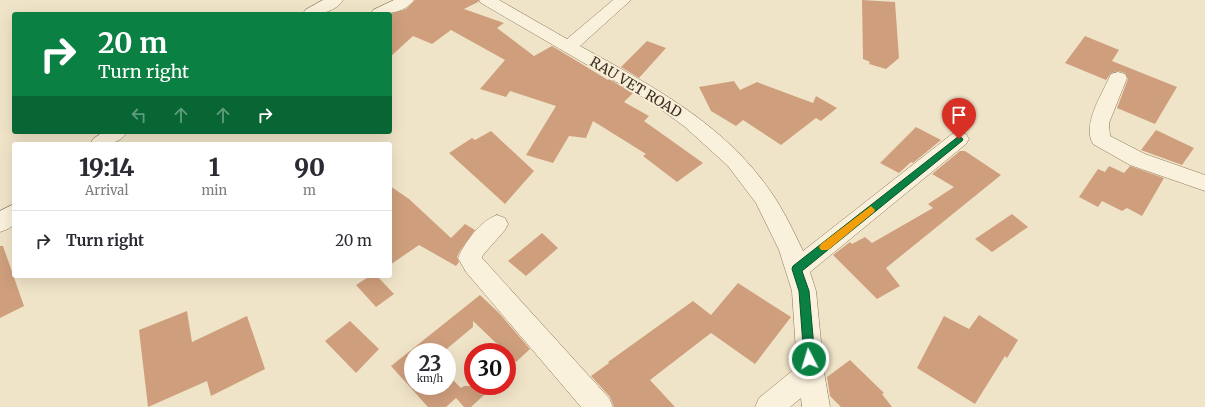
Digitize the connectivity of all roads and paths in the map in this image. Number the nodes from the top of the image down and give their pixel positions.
1 (335, 0) edge
2 (406, 0) edge
3 (487, 0) edge
4 (623, 0) edge
5 (314, 12) edge
6 (383, 12) edge
7 (568, 47) junction
8 (1118, 78) dead end
9 (114, 134) edge
10 (959, 139) dead end
11 (103, 142) edge
12 (1205, 183) edge
13 (12, 214) edge
14 (0, 223) edge
15 (497, 224) dead end
16 (797, 269) junction
17 (811, 372) junction
18 (599, 407) edge
19 (769, 407) edge
20 (816, 407) edge

1 - 5 street
2 - 6 street
3 - 7 street, RAU VET ROAD
4 - 7 street
7 - 16 street, RAU VET ROAD
8 - 12 street
9 - 11 street
10 - 16 street
13 - 14 street
15 - 18 street
16 - 17 street, RAU VET ROAD
17 - 19 street
17 - 20 street, RAU VET ROAD

